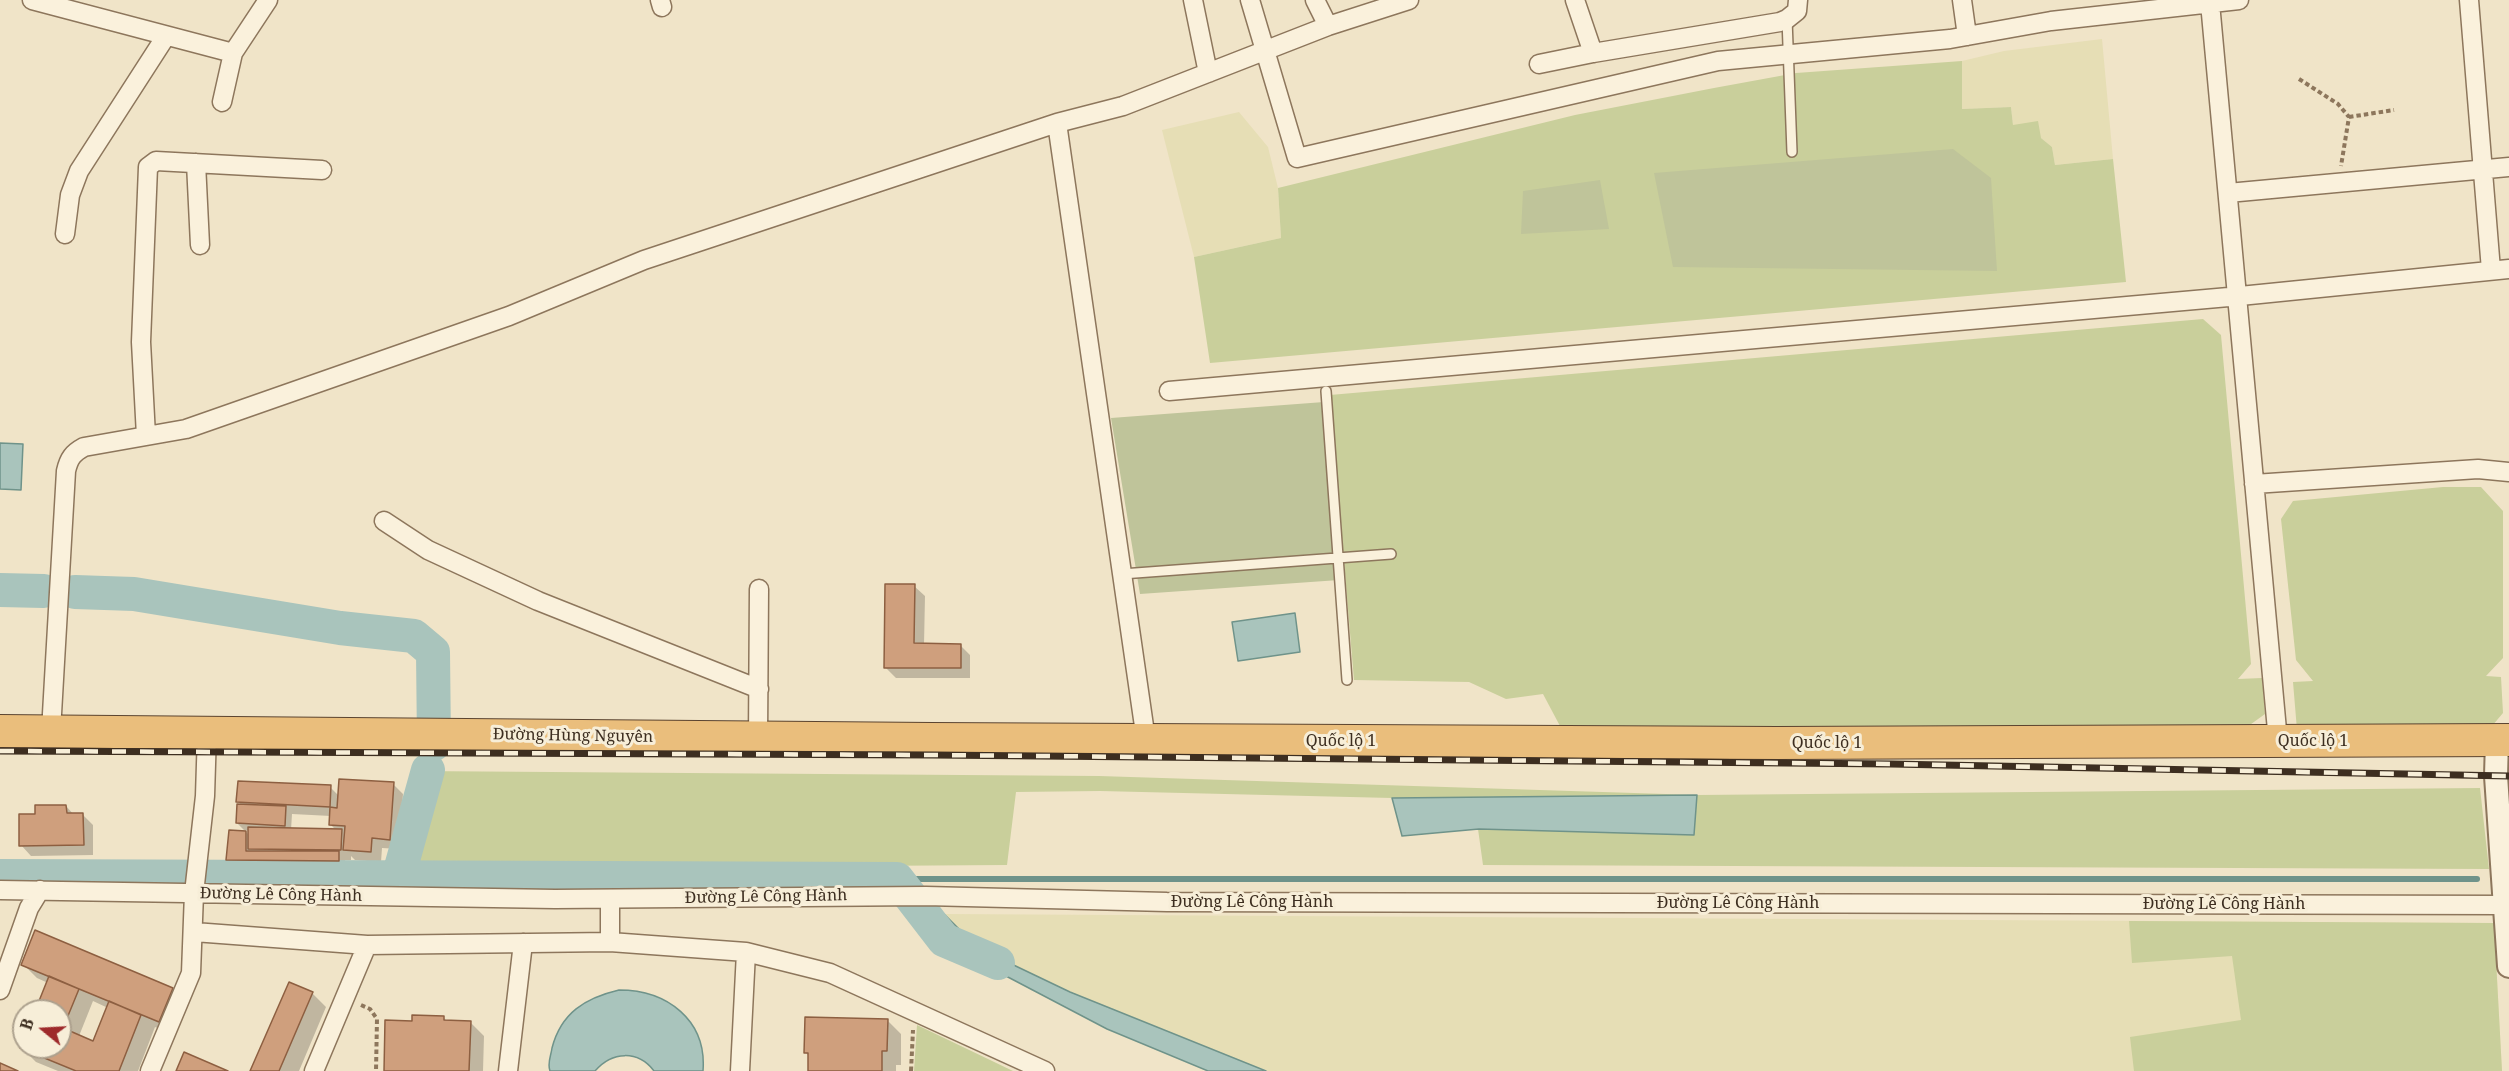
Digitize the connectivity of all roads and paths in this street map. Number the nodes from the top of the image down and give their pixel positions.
1 (32, 0) edge
2 (268, 0) edge
3 (1193, 0) edge
4 (1250, 0) edge
5 (1315, 0) edge
6 (1409, 0) edge
7 (1575, 0) edge
8 (1798, 0) edge
9 (1962, 0) edge
10 (2239, 0) edge
11 (2469, 0) edge
12 (2210, 3) junction
13 (1787, 19) junction
14 (1328, 26) junction
15 (166, 36) junction
16 (1967, 36) junction
17 (1265, 51) junction
18 (1593, 52) junction
19 (234, 53) junction
20 (1789, 55) junction
21 (1539, 64) dead end
22 (1208, 73) junction
23 (2299, 80) dead end
24 (222, 102) dead end
25 (2394, 110) dead end
26 (2349, 117) junction
27 (1057, 123) junction
28 (1792, 152) dead end
29 (195, 163) junction
30 (2509, 167) edge
31 (2482, 169) junction
32 (322, 170) dead end
33 (2341, 171) dead end
34 (2228, 193) junction
35 (65, 234) dead end
36 (200, 245) dead end
37 (2509, 269) edge
38 (2491, 270) junction
39 (2237, 296) junction
40 (1326, 391) dead end
41 (1169, 392) dead end
42 (146, 435) junction
43 (2509, 472) edge
44 (2254, 484) junction
45 (384, 520) dead end
46 (1391, 554) dead end
47 (1338, 558) junction
48 (1122, 574) junction
49 (759, 589) dead end
50 (1347, 680) dead end
51 (759, 689) junction
52 (0, 731) edge
53 (51, 731) junction
54 (207, 732) junction
55 (758, 738) junction
56 (1146, 740) junction
57 (2503, 740) edge
58 (2278, 741) junction
59 (194, 888) junction
60 (0, 890) edge
61 (40, 890) junction
62 (2506, 895) edge
63 (610, 899) junction
64 (194, 932) junction
65 (610, 942) junction
66 (523, 943) junction
67 (367, 945) junction
68 (746, 952) junction
69 (2509, 966) edge
70 (0, 990) edge
71 (345, 998) junction
72 (915, 1010) junction
73 (150, 1071) edge
74 (314, 1071) edge
75 (376, 1071) edge
76 (508, 1071) edge
77 (740, 1071) edge
78 (911, 1071) edge
79 (1045, 1071) edge

1 - 15 street
2 - 19 street
3 - 22 street
4 - 17 street
5 - 14 street
6 - 14 street
7 - 18 street
8 - 13 street
9 - 16 street
10 - 12 street
11 - 31 street
12 - 16 street
12 - 34 street
13 - 18 street
13 - 20 lane
14 - 17 street
15 - 19 street
15 - 35 street
16 - 20 street
17 - 20 street
17 - 22 street
18 - 21 street
19 - 24 street
20 - 28 lane
22 - 27 street
23 - 26 path
25 - 26 path
26 - 33 path
27 - 42 street
27 - 48 street
29 - 32 street
29 - 36 street
29 - 42 street
30 - 31 street
31 - 34 street
31 - 38 street
34 - 39 street
37 - 38 street
38 - 39 street
39 - 41 street
39 - 44 street
40 - 47 lane
42 - 53 street
43 - 44 street
44 - 58 street
45 - 51 street
46 - 47 lane
47 - 48 lane
47 - 50 lane
48 - 56 street
49 - 51 street
51 - 55 street
52 - 53 highway, Đường Hùng Nguyên
53 - 54 highway, Đường Hùng Nguyên
54 - 55 highway, Đường Hùng Nguyên
54 - 59 street
55 - 56 highway, Đường Hùng Nguyên
56 - 58 highway, Quốc lộ 1
57 - 58 highway, Quốc lộ 1
57 - 62 street
59 - 61 street, Đường Lê Công Hành
59 - 63 street, Đường Lê Công Hành
59 - 64 street
60 - 61 street, Đường Lê Công Hành
61 - 70 street
62 - 63 street, Đường Lê Công Hành
62 - 69 street
63 - 65 street
64 - 67 street
64 - 73 street
65 - 66 street
65 - 68 street
66 - 67 street
66 - 76 street
67 - 71 street
68 - 72 street
68 - 77 street
71 - 74 street
71 - 75 path
72 - 78 path
72 - 79 street

